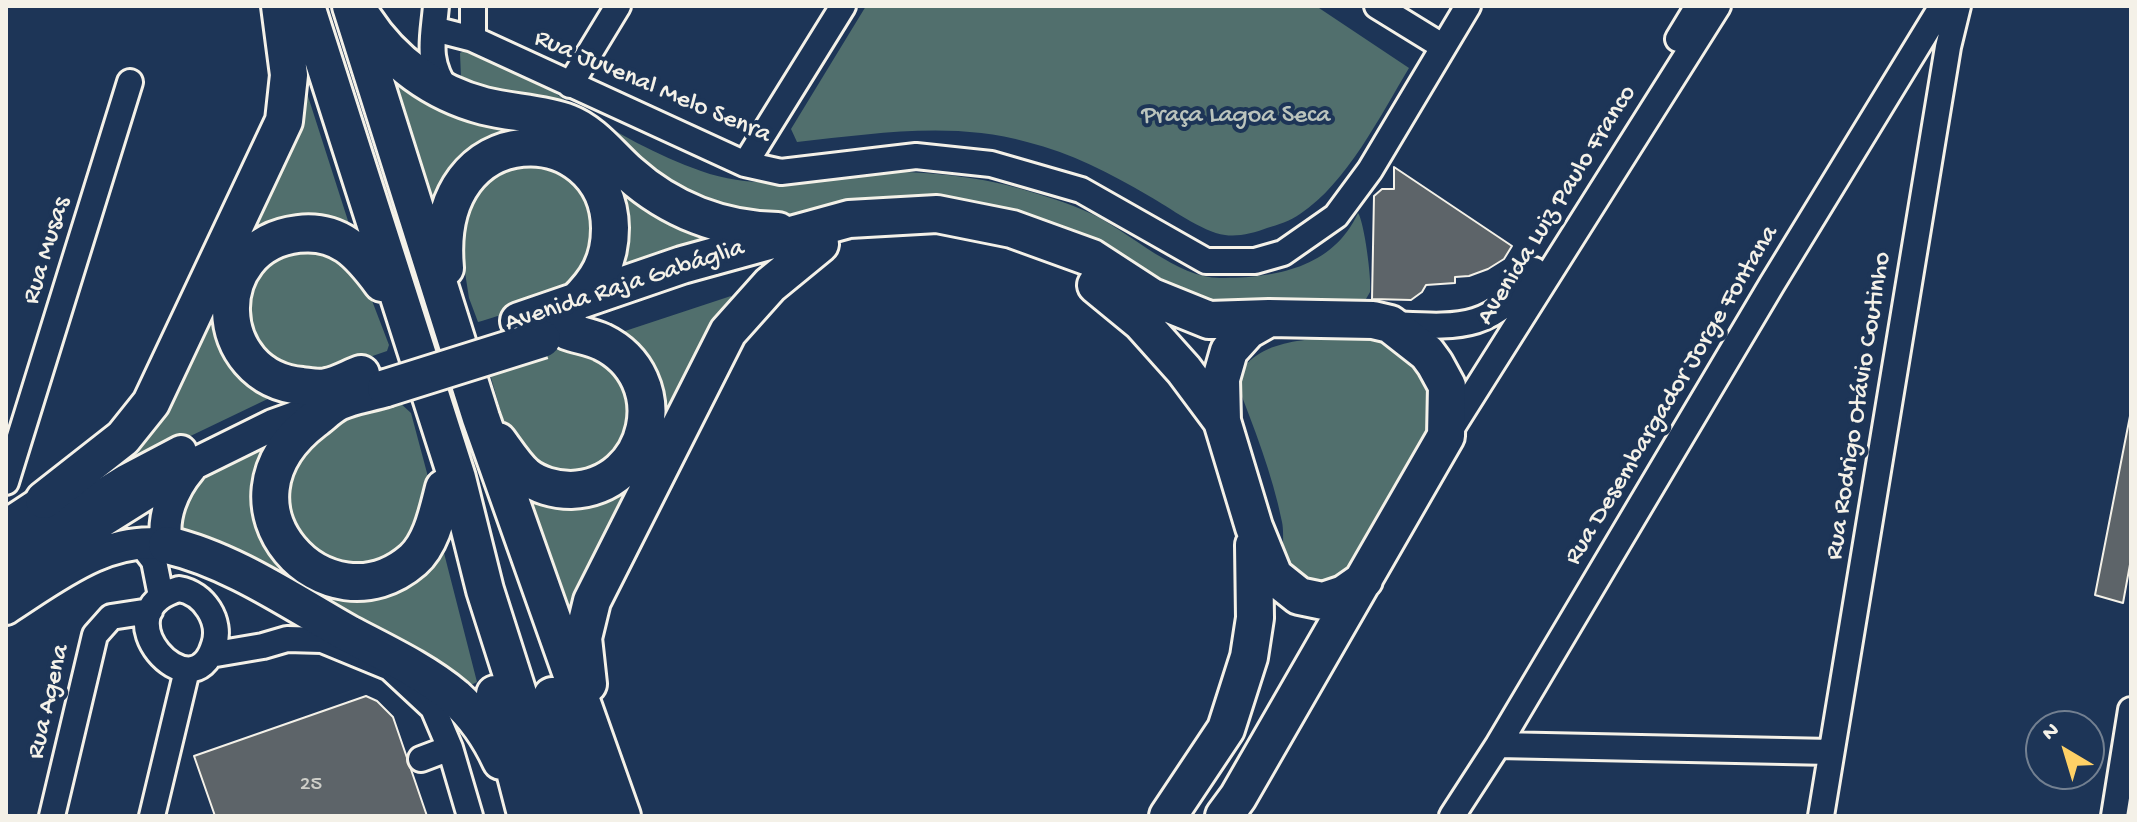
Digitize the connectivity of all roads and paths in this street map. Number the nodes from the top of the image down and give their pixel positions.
1 (280, 6) edge
2 (294, 6) edge
3 (306, 6) edge
4 (333, 6) edge
5 (354, 6) edge
6 (473, 6) edge
7 (618, 6) edge
8 (843, 6) edge
9 (1377, 6) edge
10 (1468, 6) edge
11 (1698, 6) edge
12 (1718, 6) edge
13 (1942, 6) edge
14 (1958, 6) edge
15 (435, 17) edge
16 (473, 39) junction
17 (1442, 46) junction
18 (418, 60) junction
19 (130, 82) dead end
20 (570, 85) junction
21 (745, 164) junction
22 (812, 237) junction
23 (382, 283) junction
24 (449, 309) junction
25 (1269, 318) junction
26 (551, 324) junction
27 (1390, 324) junction
28 (332, 395) junction
29 (481, 418) junction
30 (1222, 421) junction
31 (1446, 436) junction
32 (194, 464) junction
33 (6, 482) edge
34 (444, 488) junction
35 (129, 491) junction
36 (44, 500) junction
37 (6, 525) edge
38 (1254, 527) junction
39 (154, 544) junction
40 (6, 554) edge
41 (1364, 580) junction
42 (6, 582) edge
43 (39, 588) junction
44 (188, 591) junction
45 (6, 609) edge
46 (153, 610) junction
47 (216, 624) junction
48 (263, 646) junction
49 (210, 655) junction
50 (187, 670) junction
51 (2131, 710) edge
52 (1498, 745) junction
53 (450, 748) junction
54 (596, 748) junction
55 (1831, 752) junction
56 (421, 759) dead end
57 (2131, 809) edge
58 (537, 815) edge
59 (52, 816) edge
60 (152, 816) edge
61 (470, 816) edge
62 (591, 816) edge
63 (622, 816) edge
64 (1168, 816) edge
65 (1224, 816) edge
66 (1452, 816) edge
67 (1821, 816) edge
68 (2114, 816) edge
69 (2130, 816) edge

1 - 36 highway
2 - 23 highway
3 - 58 highway
4 - 62 highway
5 - 18 highway
5 - 24 highway
6 - 16 street
7 - 20 street
8 - 21 street
9 - 17 street
10 - 17 street, Rua Juvenal Melo Senra
11 - 27 street, Avenida Luiz Paulo Franco
12 - 31 street, Avenida Luiz Paulo Franco
13 - 52 street, Rua Desembargador Jorge Fontana
14 - 55 street, Rua Rodrigo Otávio Coutinho
15 - 16 street, Rua Juvenal Melo Senra
15 - 18 street
16 - 20 street, Rua Juvenal Melo Senra
17 - 21 street, Rua Juvenal Melo Senra
18 - 22 highway
19 - 33 street, Rua Musas
20 - 21 street, Rua Juvenal Melo Senra
22 - 25 highway, Avenida Raja Gabáglia
22 - 26 highway, Avenida Raja Gabáglia
22 - 30 highway, Avenida Raja Gabáglia
22 - 54 highway
23 - 28 highway
23 - 34 highway
24 - 26 highway
24 - 29 highway
25 - 27 highway
25 - 30 highway
26 - 28 highway, Avenida Raja Gabáglia, bridge
26 - 29 highway
27 - 31 highway
28 - 32 main road, Avenida Raja Gabáglia
28 - 34 highway
28 - 35 main road, Avenida Raja Gabáglia
29 - 54 highway
30 - 38 highway
31 - 41 highway
32 - 35 main road, Avenida Raja Gabáglia
32 - 39 main road
34 - 58 highway
35 - 36 main road
35 - 40 main road, Avenida Raja Gabáglia
35 - 42 main road
35 - 43 main road
36 - 37 main road
38 - 41 highway
38 - 64 highway
39 - 43 main road
39 - 44 street
39 - 46 street
39 - 58 highway
41 - 65 highway
43 - 45 main road
44 - 46 street
44 - 47 street
46 - 50 street
46 - 59 street, Rua Agena
47 - 48 street
47 - 49 street
48 - 49 street
48 - 53 street
49 - 50 street
50 - 60 street
51 - 68 street
52 - 55 street
52 - 66 street, Rua Desembargador Jorge Fontana
53 - 56 street
53 - 61 street
54 - 63 highway
55 - 67 street, Rua Rodrigo Otávio Coutinho
57 - 69 street

